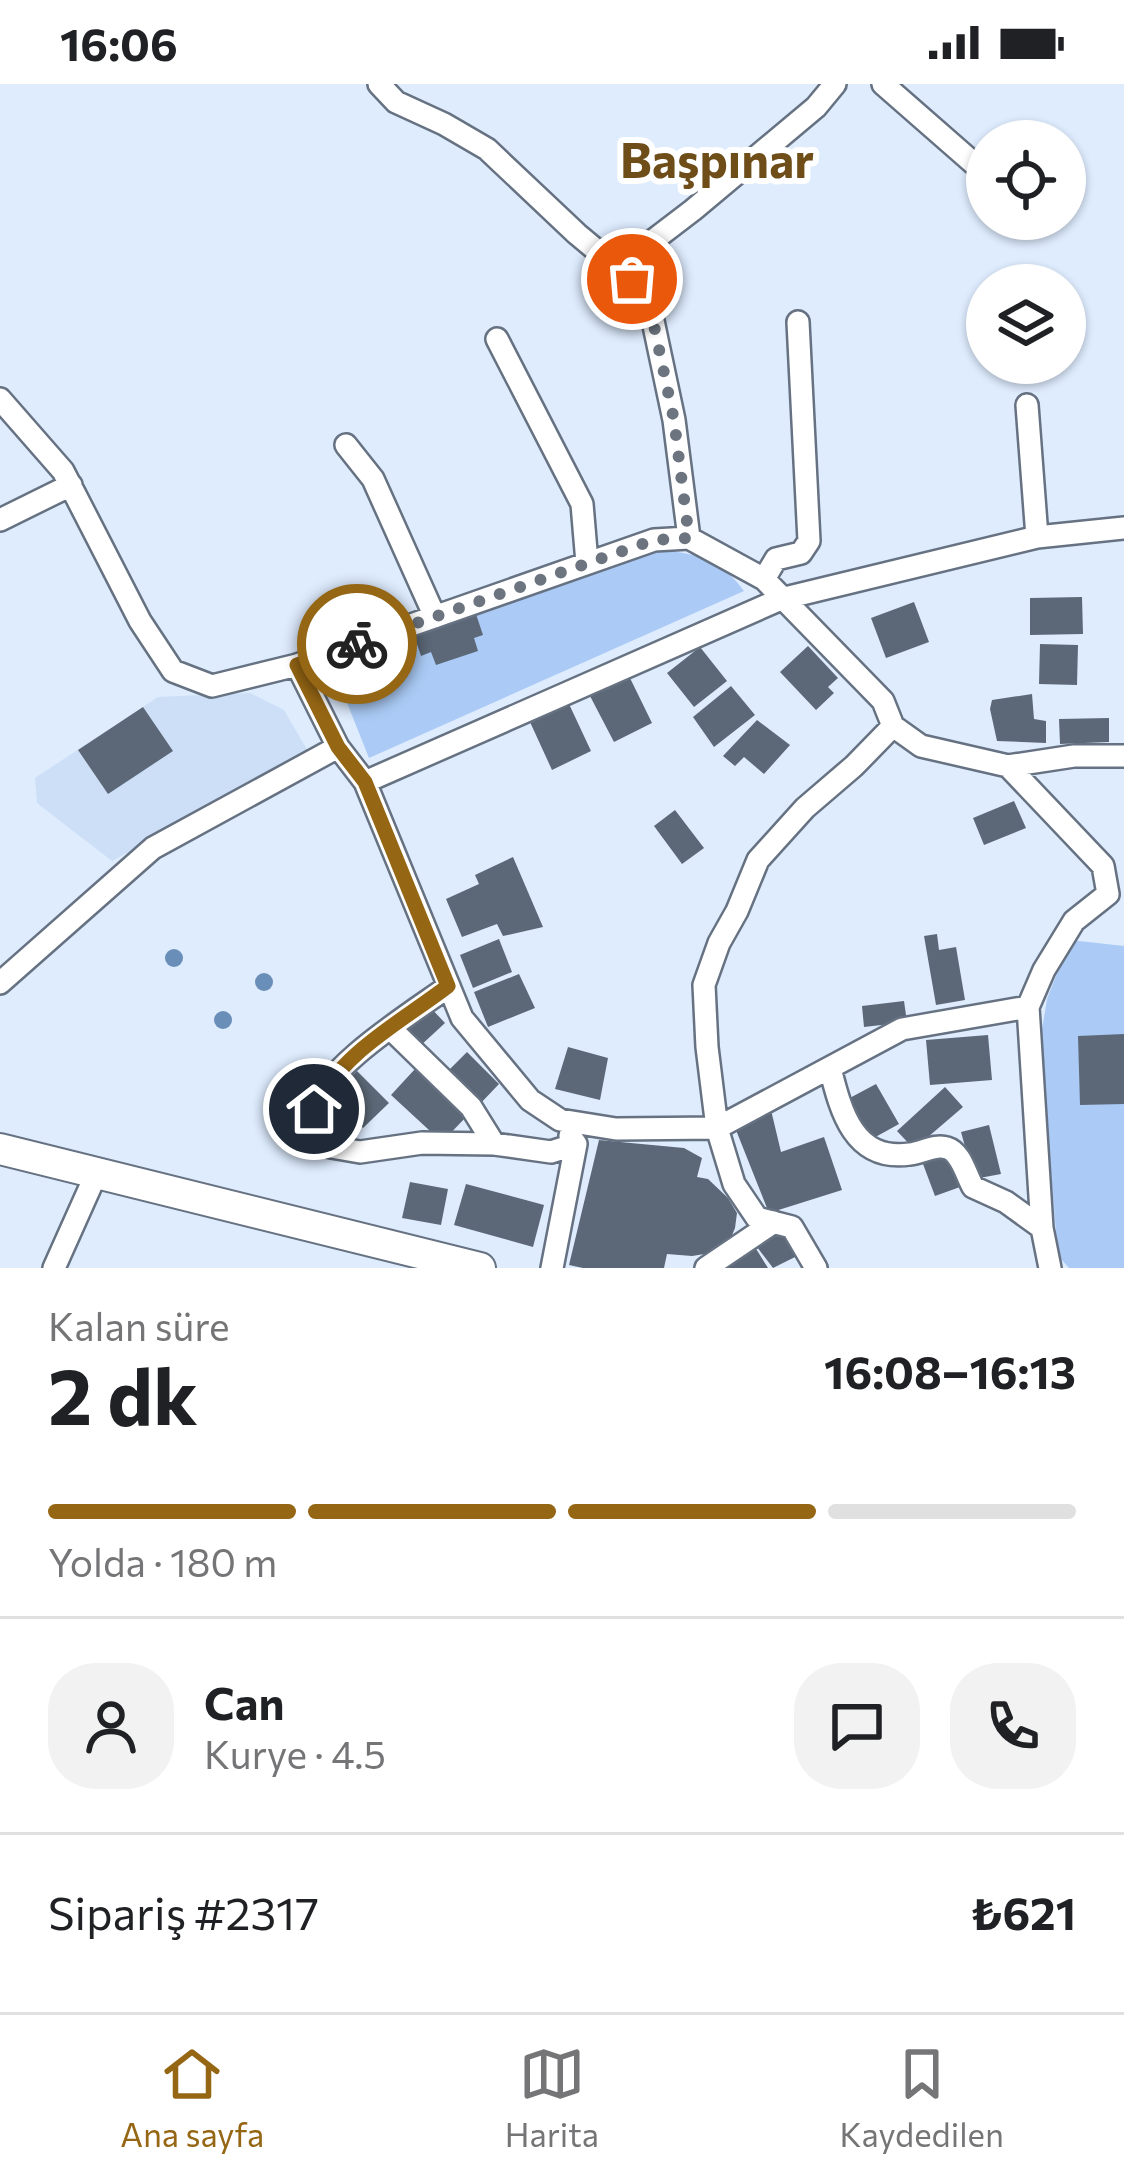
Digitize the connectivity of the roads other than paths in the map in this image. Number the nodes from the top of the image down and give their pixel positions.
1 (379, 84) edge
2 (835, 84) edge
3 (884, 84) edge
4 (966, 156) edge
5 (617, 268) junction
6 (798, 322) dead end
7 (496, 339) dead end
8 (0, 399) edge
9 (1027, 405) dead end
10 (346, 445) dead end
11 (71, 485) junction
12 (0, 520) edge
13 (1124, 528) edge
14 (1037, 537) junction
15 (689, 538) junction
16 (587, 563) junction
17 (764, 579) junction
18 (781, 599) junction
19 (435, 616) junction
20 (297, 665) junction
21 (892, 726) junction
22 (338, 747) junction
23 (1124, 756) edge
24 (1008, 766) junction
25 (365, 782) junction
26 (1116, 894) edge
27 (0, 982) edge
28 (448, 986) junction
29 (1028, 1007) junction
30 (391, 1029) junction
31 (830, 1068) junction
32 (560, 1120) junction
33 (717, 1128) junction
34 (494, 1144) junction
35 (576, 1144) junction
36 (0, 1149) edge
37 (97, 1172) junction
38 (774, 1222) junction
39 (1042, 1228) junction
40 (54, 1268) edge
41 (480, 1268) edge
42 (552, 1268) edge
43 (706, 1268) edge
44 (816, 1268) edge
45 (1050, 1268) edge

1 - 5 street
2 - 5 street
3 - 4 street
5 - 15 street
6 - 17 street
7 - 16 street
8 - 11 street
9 - 14 street
10 - 19 street
11 - 12 street
11 - 20 street
13 - 14 street
14 - 18 street
15 - 16 street
15 - 17 street
16 - 19 street
17 - 18 street
18 - 21 street
18 - 25 street
19 - 20 street
20 - 22 street
21 - 24 street
21 - 33 street
22 - 25 street
22 - 27 street
23 - 24 street
24 - 26 street
25 - 28 street
26 - 29 street
28 - 30 street
28 - 32 street
29 - 31 street
29 - 39 street
30 - 34 street
30 - 34 street
31 - 33 street
31 - 39 street
32 - 33 street
32 - 35 street
33 - 38 street
34 - 35 street
35 - 42 street
36 - 37 main road
37 - 40 street
37 - 41 main road
38 - 43 street
38 - 44 street
39 - 45 street

